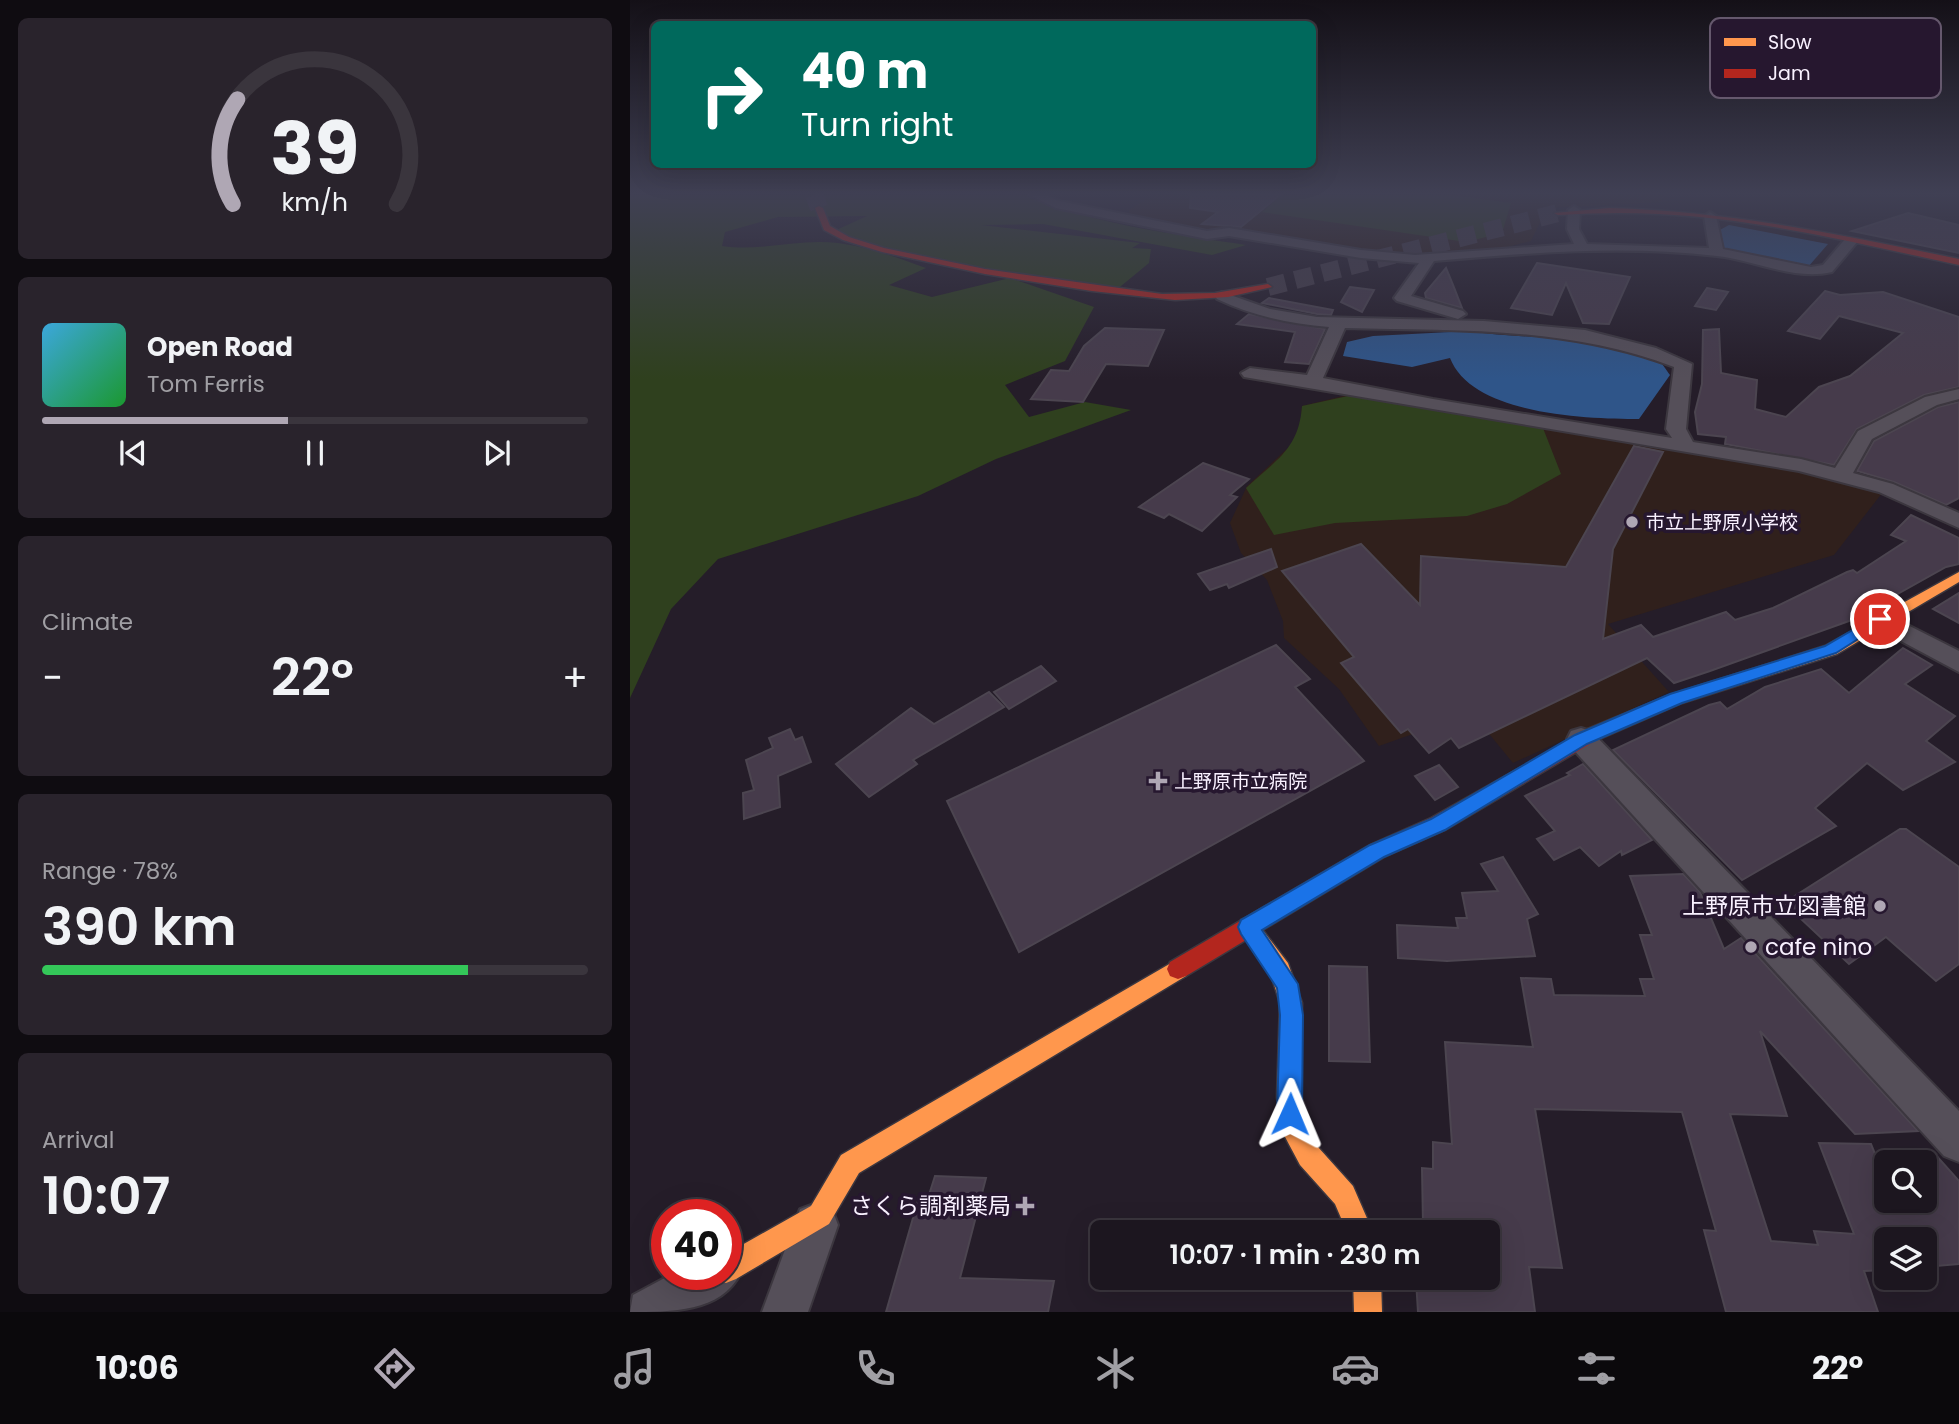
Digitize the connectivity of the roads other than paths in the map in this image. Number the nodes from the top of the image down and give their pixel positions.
1 (911, 256) edge
2 (1386, 256) edge
3 (1455, 256) edge
4 (1738, 256) edge
5 (1837, 256) edge
6 (1929, 256) edge
7 (1428, 260) junction
8 (1959, 262) edge
9 (1268, 288) tunnel mouth
10 (1222, 296) junction
11 (1338, 325) junction
12 (1514, 327) junction
13 (1250, 373) dead end
14 (1313, 381) junction
15 (1959, 394) edge
16 (1687, 447) junction
17 (1842, 475) junction
18 (1959, 521) edge
19 (1959, 576) edge
20 (1880, 619) junction
21 (1959, 663) edge
22 (1581, 739) junction
23 (1248, 927) junction
24 (1959, 1141) edge
25 (820, 1215) junction
26 (1356, 1220) edge
27 (742, 1260) edge
28 (689, 1290) edge
29 (1367, 1290) edge
30 (650, 1312) edge
31 (785, 1312) edge
32 (1368, 1312) edge

1 - 10 street
2 - 7 street
3 - 7 street
4 - 5 street
6 - 8 street
7 - 12 street
9 - 10 street
10 - 11 street
11 - 12 street
11 - 14 street
12 - 16 street
13 - 14 street
14 - 16 street
15 - 17 street
16 - 17 street
17 - 18 street
19 - 20 street
20 - 21 street
20 - 22 street
22 - 23 street
22 - 24 street
23 - 25 street
23 - 26 street
25 - 27 street
25 - 31 street
28 - 30 street
29 - 32 street

